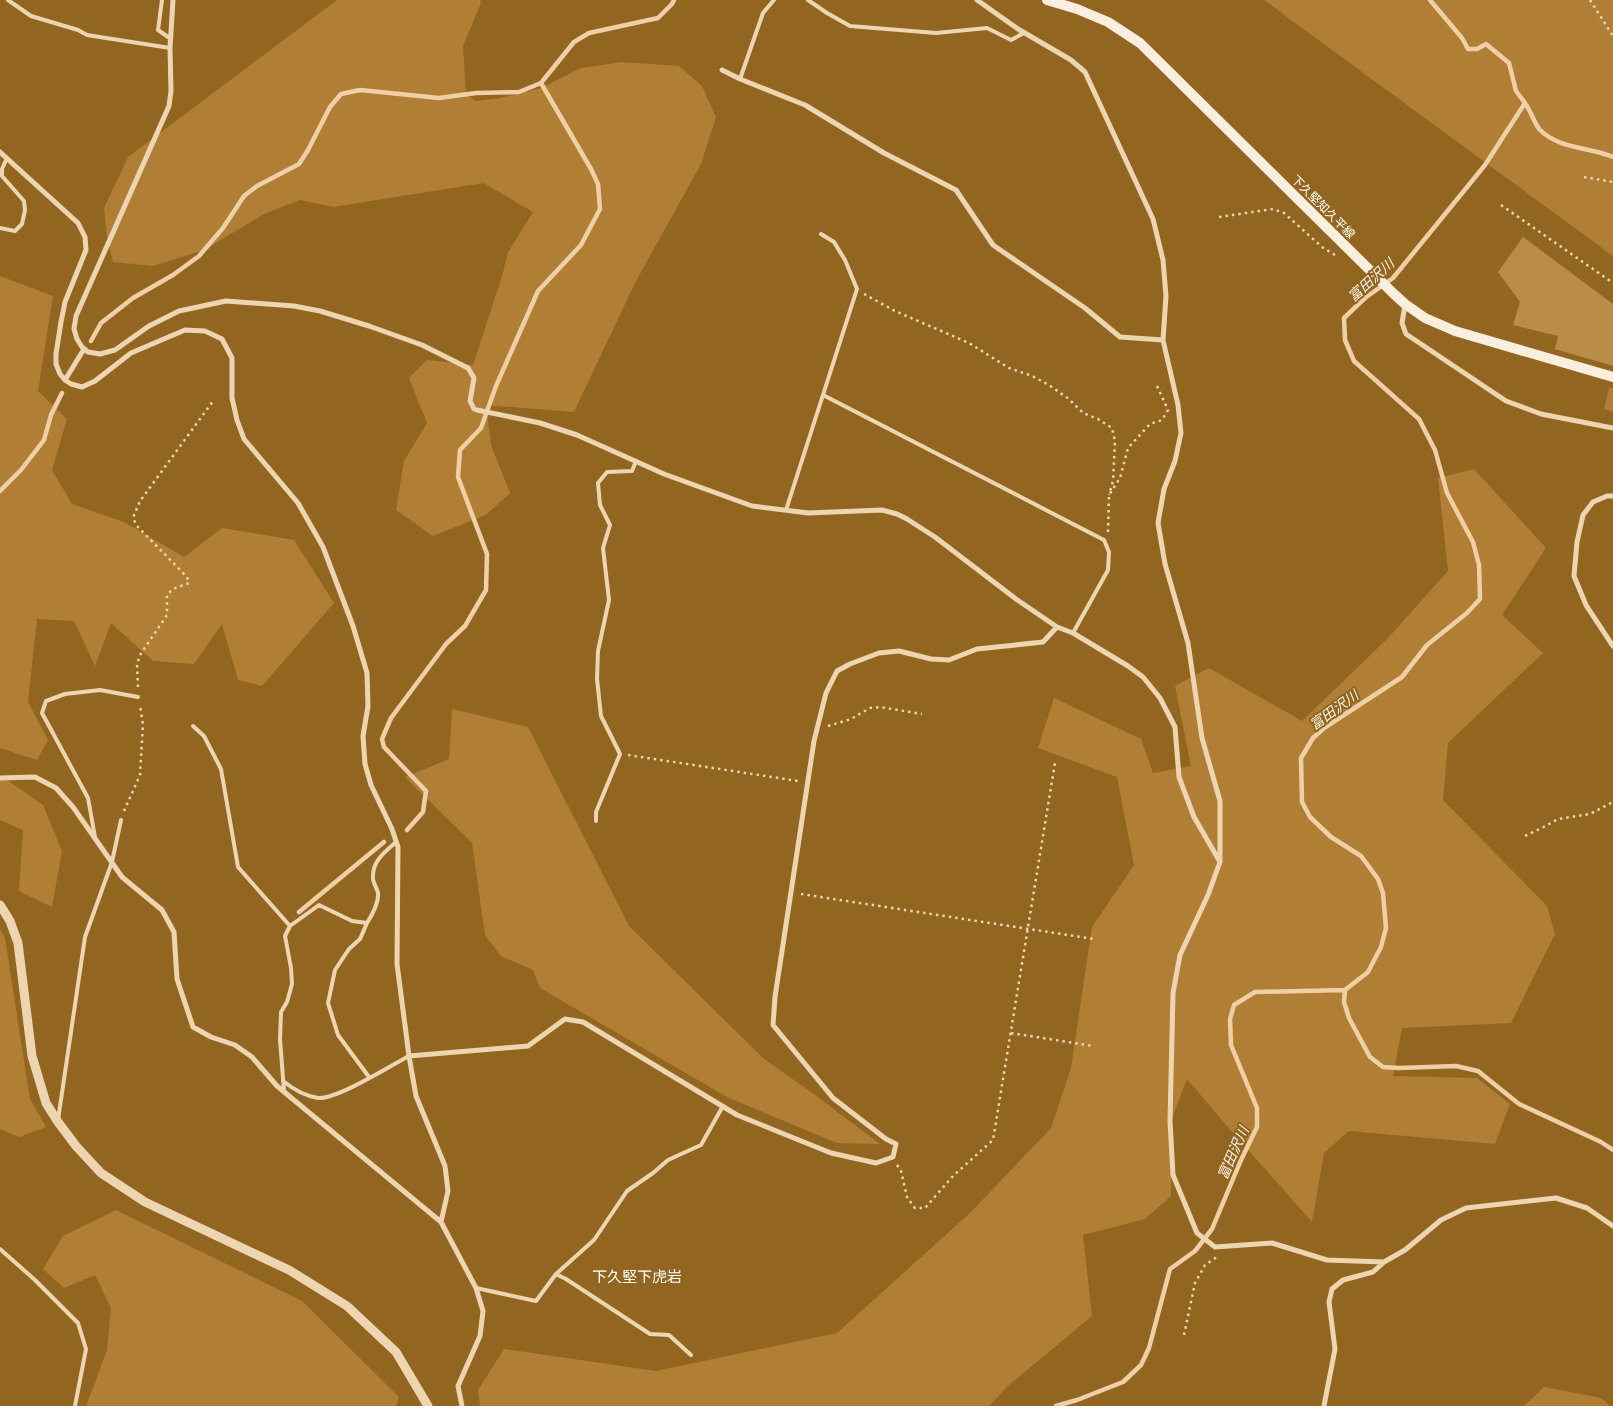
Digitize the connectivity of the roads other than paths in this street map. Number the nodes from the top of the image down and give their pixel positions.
1 (8, 0) edge
2 (162, 0) edge
3 (173, 0) edge
4 (774, 0) edge
5 (808, 0) edge
6 (977, 0) edge
7 (1047, 0) edge
8 (1024, 33) junction
9 (171, 40) junction
10 (170, 48) junction
11 (722, 70) dead end
12 (740, 80) junction
13 (0, 152) edge
14 (7, 158) junction
15 (0, 228) edge
16 (821, 234) dead end
17 (1405, 304) junction
18 (1163, 340) junction
19 (84, 349) junction
20 (1613, 377) edge
21 (65, 380) junction
22 (823, 395) junction
23 (1613, 428) edge
24 (636, 461) junction
25 (1613, 496) edge
26 (786, 510) junction
27 (1057, 627) junction
28 (1073, 633) junction
29 (1613, 646) edge
30 (138, 698) road end
31 (193, 726) dead end
32 (0, 778) edge
33 (121, 820) road end
34 (596, 821) dead end
35 (96, 842) junction
36 (396, 842) junction
37 (112, 862) junction
38 (1220, 862) junction
39 (0, 905) edge
40 (368, 923) junction
41 (290, 926) junction
42 (409, 1056) junction
43 (369, 1077) junction
44 (283, 1081) junction
45 (284, 1092) junction
46 (723, 1106) junction
47 (58, 1122) junction
48 (441, 1222) junction
49 (1613, 1226) edge
50 (0, 1249) edge
51 (1384, 1262) junction
52 (556, 1274) junction
53 (476, 1288) junction
54 (692, 1355) dead end
55 (75, 1406) edge
56 (428, 1406) edge
57 (462, 1406) edge
58 (1324, 1406) edge

1 - 10 lane
2 - 9 lane
3 - 9 street
4 - 12 lane
5 - 8 lane
6 - 8 street
7 - 17 main road, 下久堅知久平線
8 - 18 street
9 - 10 street
10 - 19 street
11 - 12 street
12 - 18 street
13 - 14 street
14 - 15 lane
14 - 21 street
16 - 22 lane
17 - 20 main road, 下久堅知久平線
17 - 23 street
18 - 38 street
19 - 21 street
19 - 24 street
21 - 36 street
22 - 26 lane
22 - 28 lane
24 - 26 street
24 - 34 lane
25 - 29 street
26 - 27 street
27 - 28 street
27 - 46 street
28 - 38 street
30 - 35 lane
31 - 41 lane
32 - 35 street
33 - 37 lane
35 - 37 street
36 - 40 lane
36 - 42 street
37 - 45 street
37 - 47 lane
38 - 51 street
39 - 47 street
40 - 41 lane
40 - 43 lane
41 - 44 lane
42 - 43 lane
42 - 46 street
42 - 48 street
43 - 44 lane
44 - 45 lane
45 - 48 street
46 - 52 lane
47 - 56 street
48 - 53 street
49 - 51 street
50 - 55 lane
51 - 58 street
52 - 53 lane
52 - 54 lane
53 - 57 street

